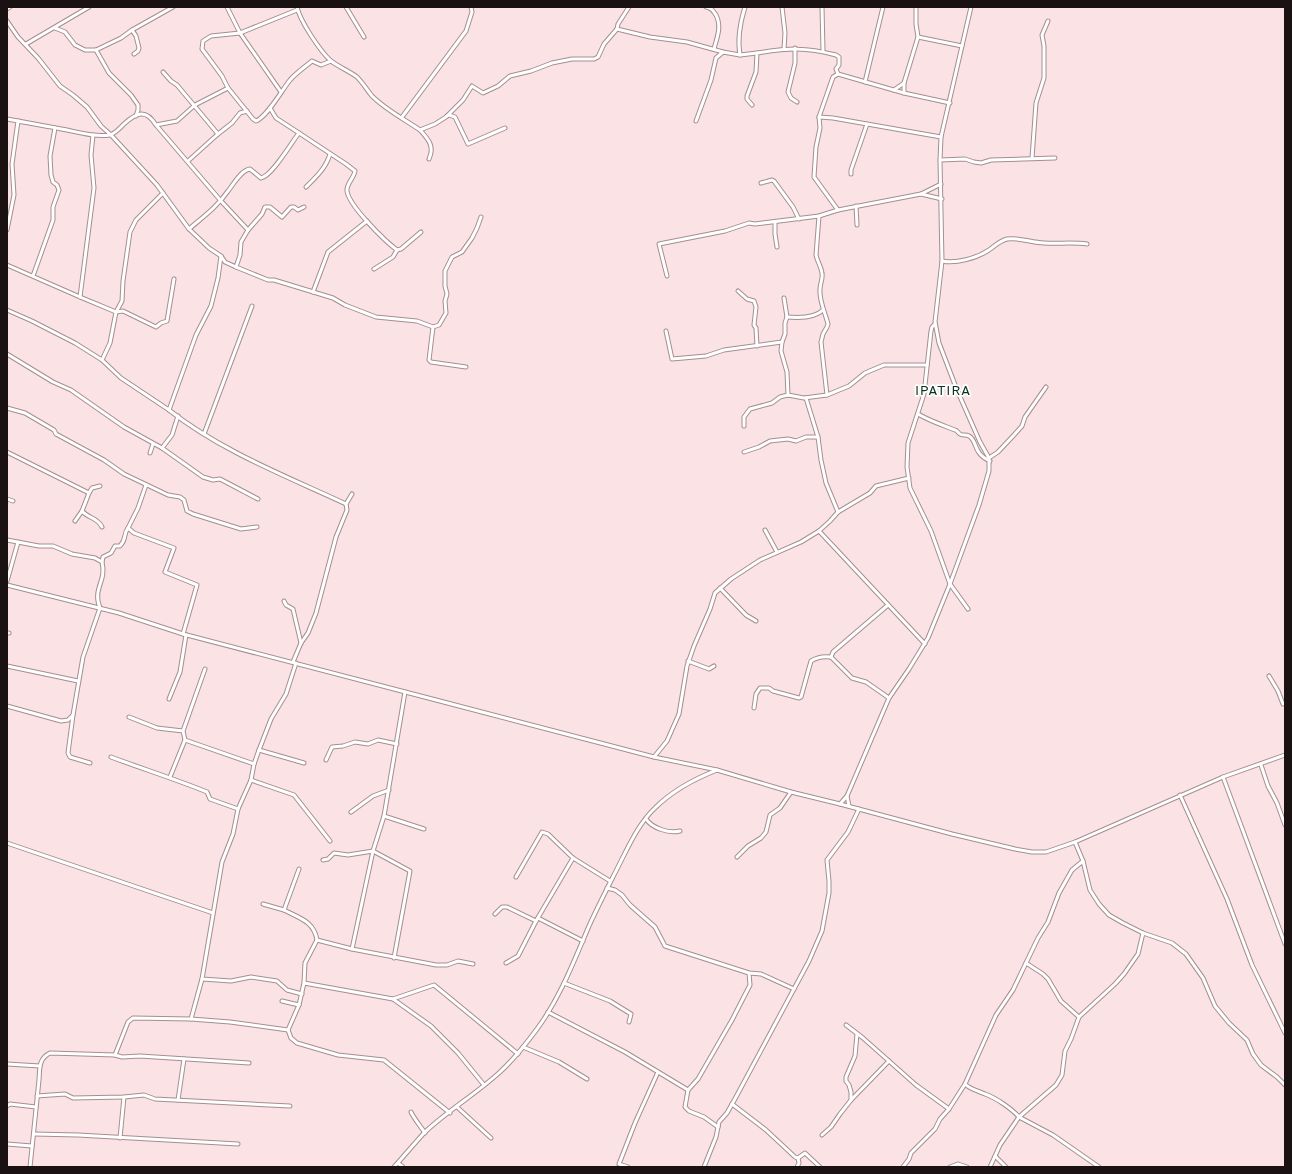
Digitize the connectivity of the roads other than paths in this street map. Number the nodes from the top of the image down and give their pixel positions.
1 (10, 7) edge
2 (89, 7) edge
3 (173, 7) edge
4 (227, 7) edge
5 (346, 7) edge
6 (471, 7) edge
7 (629, 7) edge
8 (706, 7) edge
9 (745, 7) edge
10 (782, 7) edge
11 (822, 7) edge
12 (883, 7) edge
13 (916, 7) edge
14 (971, 7) edge
15 (297, 8) edge
16 (7, 9) edge
17 (7, 21) edge
18 (1048, 21) dead end
19 (55, 28) junction
20 (617, 29) junction
21 (132, 30) junction
22 (240, 33) junction
23 (364, 37) dead end
24 (918, 37) junction
25 (26, 44) junction
26 (962, 46) junction
27 (795, 48) junction
28 (714, 49) junction
29 (784, 49) junction
30 (96, 50) junction
31 (823, 51) junction
32 (723, 52) junction
33 (757, 53) junction
34 (134, 54) dead end
35 (740, 55) junction
36 (331, 61) junction
37 (163, 72) dead end
38 (838, 74) junction
39 (865, 82) junction
40 (904, 82) junction
41 (228, 88) junction
42 (894, 90) junction
43 (281, 92) junction
44 (904, 93) junction
45 (797, 102) dead end
46 (950, 103) junction
47 (195, 105) junction
48 (752, 105) dead end
49 (270, 108) junction
50 (247, 111) junction
51 (136, 116) junction
52 (402, 117) junction
53 (446, 117) junction
54 (819, 117) junction
55 (7, 119) edge
56 (18, 121) junction
57 (696, 121) dead end
58 (867, 124) junction
59 (156, 125) junction
60 (55, 128) junction
61 (505, 128) dead end
62 (420, 130) junction
63 (299, 133) junction
64 (218, 134) junction
65 (93, 135) junction
66 (111, 135) junction
67 (941, 137) junction
68 (330, 154) junction
69 (1032, 158) junction
70 (1055, 158) dead end
71 (429, 159) dead end
72 (940, 160) junction
73 (188, 161) junction
74 (851, 174) dead end
75 (761, 183) dead end
76 (941, 184) junction
77 (306, 188) dead end
78 (163, 193) junction
79 (921, 194) junction
80 (942, 199) junction
81 (221, 201) junction
82 (856, 206) junction
83 (304, 207) dead end
84 (838, 210) junction
85 (819, 216) junction
86 (480, 218) dead end
87 (799, 219) junction
88 (367, 221) junction
89 (775, 222) junction
90 (857, 225) dead end
91 (189, 229) junction
92 (7, 230) edge
93 (248, 230) junction
94 (421, 232) dead end
95 (1087, 244) dead end
96 (777, 247) dead end
97 (397, 250) junction
98 (221, 256) junction
99 (942, 261) junction
100 (7, 265) edge
101 (236, 267) junction
102 (374, 269) dead end
103 (33, 276) junction
104 (666, 276) dead end
105 (174, 279) dead end
106 (738, 291) dead end
107 (313, 292) junction
108 (80, 297) junction
109 (784, 298) dead end
110 (252, 306) dead end
111 (823, 309) junction
112 (7, 310) edge
113 (116, 312) junction
114 (787, 317) junction
115 (934, 326) junction
116 (433, 327) junction
117 (666, 331) dead end
118 (782, 342) junction
119 (757, 346) junction
120 (7, 354) edge
121 (102, 360) junction
122 (927, 365) junction
123 (466, 367) dead end
124 (1046, 386) dead end
125 (788, 395) junction
126 (827, 395) junction
127 (806, 398) junction
128 (7, 408) edge
129 (169, 410) junction
130 (918, 414) junction
131 (178, 416) junction
132 (744, 426) dead end
133 (204, 434) junction
134 (818, 437) junction
135 (153, 444) junction
136 (162, 448) junction
137 (7, 452) edge
138 (744, 452) dead end
139 (150, 453) dead end
140 (990, 459) junction
141 (909, 478) junction
142 (146, 485) junction
143 (100, 486) dead end
144 (89, 493) junction
145 (352, 494) dead end
146 (7, 499) edge
147 (258, 499) dead end
148 (13, 501) dead end
149 (346, 504) junction
150 (82, 511) junction
151 (838, 512) junction
152 (75, 521) dead end
153 (102, 527) dead end
154 (257, 527) dead end
155 (128, 528) junction
156 (765, 530) dead end
157 (819, 531) junction
158 (7, 540) edge
159 (18, 542) junction
160 (777, 552) junction
161 (102, 562) junction
162 (7, 581) edge
163 (950, 584) junction
164 (7, 585) edge
165 (720, 588) junction
166 (284, 601) dead end
167 (888, 605) junction
168 (100, 608) junction
169 (968, 608) dead end
170 (756, 621) dead end
171 (185, 634) junction
172 (301, 643) junction
173 (924, 644) junction
174 (831, 657) junction
175 (688, 661) junction
176 (295, 663) junction
177 (7, 666) edge
178 (714, 666) dead end
179 (205, 669) dead end
180 (1269, 676) dead end
181 (78, 681) junction
182 (405, 692) junction
183 (169, 698) dead end
184 (889, 698) junction
185 (1285, 704) edge
186 (7, 706) edge
187 (754, 708) dead end
188 (73, 715) junction
189 (129, 717) dead end
190 (183, 731) junction
191 (185, 740) junction
192 (397, 744) junction
193 (259, 750) junction
194 (1285, 755) edge
195 (111, 757) dead end
196 (654, 757) junction
197 (326, 760) dead end
198 (90, 763) dead end
199 (304, 763) dead end
200 (254, 764) junction
201 (1260, 765) junction
202 (716, 770) junction
203 (170, 777) junction
204 (1223, 777) junction
205 (251, 780) junction
206 (389, 790) junction
207 (791, 792) junction
208 (847, 796) junction
209 (1180, 796) junction
210 (840, 804) junction
211 (849, 806) junction
212 (238, 809) junction
213 (859, 809) junction
214 (351, 812) dead end
215 (384, 816) junction
216 (646, 818) junction
217 (1285, 825) edge
218 (424, 830) dead end
219 (680, 831) dead end
220 (330, 841) dead end
221 (1075, 842) junction
222 (7, 843) edge
223 (373, 851) junction
224 (738, 856) dead end
225 (573, 858) junction
226 (323, 860) dead end
227 (1083, 861) junction
228 (299, 869) dead end
229 (516, 877) dead end
230 (610, 881) junction
231 (607, 888) junction
232 (263, 904) dead end
233 (284, 910) junction
234 (212, 913) junction
235 (495, 914) dead end
236 (538, 918) junction
237 (536, 921) junction
238 (1142, 933) junction
239 (317, 940) junction
240 (582, 941) junction
241 (1285, 944) edge
242 (352, 949) junction
243 (394, 958) junction
244 (506, 963) dead end
245 (1026, 963) junction
246 (473, 964) dead end
247 (749, 973) junction
248 (202, 979) junction
249 (564, 982) junction
250 (304, 983) junction
251 (794, 989) junction
252 (302, 994) junction
253 (393, 999) junction
254 (282, 1001) dead end
255 (299, 1005) junction
256 (548, 1012) junction
257 (1079, 1017) junction
258 (191, 1019) junction
259 (629, 1022) dead end
260 (846, 1025) dead end
261 (288, 1030) junction
262 (1285, 1033) edge
263 (857, 1034) junction
264 (523, 1047) junction
265 (518, 1054) junction
266 (115, 1055) junction
267 (184, 1059) junction
268 (889, 1061) junction
269 (249, 1063) dead end
270 (7, 1064) edge
271 (40, 1066) junction
272 (658, 1072) junction
273 (587, 1079) dead end
274 (965, 1084) junction
275 (484, 1085) junction
276 (1285, 1085) edge
277 (688, 1090) junction
278 (37, 1096) junction
279 (124, 1097) junction
280 (178, 1100) junction
281 (851, 1100) junction
282 (732, 1104) junction
283 (7, 1106) edge
284 (290, 1106) dead end
285 (457, 1106) junction
286 (36, 1107) junction
287 (949, 1109) junction
288 (411, 1112) dead end
289 (450, 1113) junction
290 (1019, 1117) junction
291 (718, 1127) junction
292 (425, 1133) junction
293 (34, 1134) junction
294 (822, 1135) dead end
295 (120, 1138) junction
296 (491, 1138) dead end
297 (7, 1144) edge
298 (238, 1144) dead end
299 (32, 1146) junction
300 (995, 1156) junction
301 (798, 1158) junction
302 (398, 1163) junction
303 (30, 1167) edge
304 (394, 1167) edge
305 (403, 1167) edge
306 (628, 1167) edge
307 (704, 1167) edge
308 (797, 1167) edge
309 (820, 1167) edge
310 (903, 1167) edge
311 (950, 1167) edge
312 (967, 1167) edge
313 (990, 1167) edge
314 (1006, 1167) edge
315 (1098, 1167) edge

1 - 16 street
2 - 19 street
3 - 21 street
4 - 22 street
5 - 23 street
6 - 52 street
7 - 20 street
8 - 28 street
9 - 35 street
10 - 29 street
11 - 31 street
12 - 39 street
13 - 24 street
14 - 26 street
15 - 22 street
15 - 36 street
17 - 25 street
18 - 69 street
19 - 25 street
19 - 30 street
20 - 28 street
20 - 53 street
21 - 30 street
21 - 34 street
22 - 41 street
22 - 43 street
24 - 26 street
24 - 40 street
25 - 66 street
26 - 46 street
27 - 29 street
27 - 31 street
27 - 45 street
28 - 32 street
29 - 33 street
30 - 51 street
31 - 38 street
32 - 35 street
32 - 57 street
33 - 35 street
33 - 48 street
36 - 43 street
36 - 52 street
37 - 47 street
38 - 39 street
38 - 54 street
39 - 42 street
40 - 42 street
40 - 44 street
41 - 47 street
41 - 50 street
42 - 44 street
43 - 49 street
44 - 46 street
46 - 67 street
47 - 59 street
47 - 64 street
49 - 50 street
49 - 63 street
50 - 64 street
51 - 59 street
51 - 66 street
52 - 62 street
53 - 61 street
53 - 62 street
54 - 58 street
54 - 84 street
55 - 56 street
56 - 60 street
56 - 92 street
58 - 67 street
58 - 74 street
59 - 73 street
60 - 65 street
60 - 103 street
62 - 71 street
63 - 68 street
63 - 81 street
64 - 73 street
65 - 66 street
65 - 108 street
66 - 78 street
67 - 72 street
68 - 77 street
68 - 88 street
69 - 70 street
69 - 72 street
72 - 76 street
73 - 81 street
75 - 87 street
76 - 79 street
76 - 80 street
78 - 91 street
78 - 113 street
79 - 80 street
79 - 82 street
80 - 99 street
81 - 91 street
81 - 93 street
82 - 84 street
82 - 90 street
83 - 93 street
84 - 85 street
85 - 87 street
85 - 111 street
86 - 116 street
87 - 89 street
88 - 97 street
88 - 107 street
89 - 96 street
89 - 104 street
91 - 98 street
93 - 101 street
94 - 97 street
95 - 99 street
97 - 102 street
98 - 101 street
98 - 129 street
99 - 115 street
100 - 103 street
101 - 107 street
103 - 108 street
105 - 113 street
106 - 119 street
107 - 116 street
108 - 113 street
109 - 114 street
110 - 133 street
111 - 114 street
111 - 126 street
112 - 121 street
113 - 121 street
114 - 118 street
115 - 122 street
115 - 140 street
116 - 123 street
117 - 119 street
118 - 119 street
118 - 125 street
120 - 135 street
121 - 129 street
122 - 126 street
122 - 130 street
124 - 140 street
125 - 127 street
125 - 132 street
126 - 127 street
127 - 134 street
128 - 142 street
129 - 131 street
130 - 140 street
130 - 141 street
131 - 133 street
131 - 136 street
133 - 149 street
134 - 138 street
134 - 151 street
135 - 136 street
135 - 139 street
136 - 147 street
137 - 144 street
140 - 163 street
141 - 151 street
141 - 163 street
142 - 154 street
142 - 155 street
143 - 144 street
144 - 150 street
145 - 149 street
146 - 148 street
149 - 172 street
150 - 152 street
150 - 153 street
151 - 157 street
155 - 161 street
155 - 171 street
156 - 160 street
157 - 160 street
157 - 167 street
158 - 159 street
159 - 161 street
159 - 162 street
160 - 165 street
161 - 168 street
163 - 169 street
163 - 173 street
164 - 168 street
165 - 170 street
165 - 175 street
166 - 172 street
167 - 173 street
167 - 174 street
168 - 171 street
168 - 181 street
171 - 176 street
171 - 183 street
172 - 176 street
173 - 184 street
174 - 184 street
174 - 187 street
175 - 178 street
175 - 196 street
176 - 182 street
176 - 193 street
177 - 181 street
179 - 190 street
180 - 185 street
181 - 188 street
182 - 192 street
182 - 196 street
184 - 208 street
186 - 188 street
188 - 198 street
189 - 190 street
190 - 191 street
191 - 200 street
191 - 203 street
192 - 197 street
192 - 206 street
193 - 199 street
193 - 200 street
194 - 201 street
195 - 203 street
196 - 202 street
200 - 205 street
201 - 204 street
201 - 217 street
202 - 207 street
202 - 216 street
203 - 212 street
204 - 209 street
204 - 241 street
205 - 212 street
205 - 220 street
206 - 214 street
206 - 215 street
207 - 210 street
207 - 224 street
208 - 210 street
208 - 211 street
209 - 221 street
209 - 262 street
210 - 211 street
211 - 213 street
212 - 234 street
213 - 221 street
213 - 251 street
215 - 218 street
215 - 223 street
216 - 219 street
216 - 230 street
221 - 227 street
222 - 234 street
223 - 226 street
223 - 242 street
223 - 243 street
225 - 229 street
225 - 230 street
225 - 236 street
227 - 238 street
227 - 245 street
228 - 233 street
230 - 231 street
231 - 240 street
231 - 247 street
232 - 233 street
233 - 239 street
234 - 248 street
235 - 237 street
236 - 237 street
236 - 240 street
237 - 244 street
238 - 257 street
238 - 276 street
239 - 242 street
239 - 250 street
240 - 249 street
242 - 243 street
243 - 246 street
245 - 257 street
245 - 274 street
247 - 251 street
247 - 277 street
248 - 252 street
248 - 258 street
249 - 256 street
249 - 259 street
250 - 252 street
250 - 253 street
251 - 282 street
252 - 255 street
253 - 265 street
253 - 275 street
254 - 255 street
255 - 261 street
256 - 264 street
256 - 272 street
257 - 290 street
258 - 261 street
258 - 266 street
260 - 263 street
261 - 289 street
263 - 268 street
263 - 281 street
264 - 265 street
264 - 273 street
265 - 275 street
266 - 267 street
266 - 271 street
267 - 269 street
267 - 280 street
268 - 281 street
268 - 287 street
270 - 271 street
271 - 278 street
272 - 277 street
272 - 306 street
274 - 287 street
274 - 290 street
275 - 285 street
277 - 291 street
278 - 279 street
278 - 286 street
279 - 280 street
279 - 295 street
280 - 284 street
281 - 294 street
282 - 291 street
282 - 301 street
283 - 286 street
285 - 289 street
285 - 296 street
286 - 293 street
287 - 310 street
288 - 292 street
289 - 292 street
290 - 300 street
290 - 315 street
291 - 307 street
292 - 302 street
293 - 295 street
293 - 299 street
295 - 298 street
297 - 299 street
299 - 303 street
300 - 313 street
300 - 314 street
301 - 308 street
301 - 309 street
302 - 304 street
302 - 305 street
311 - 312 street

